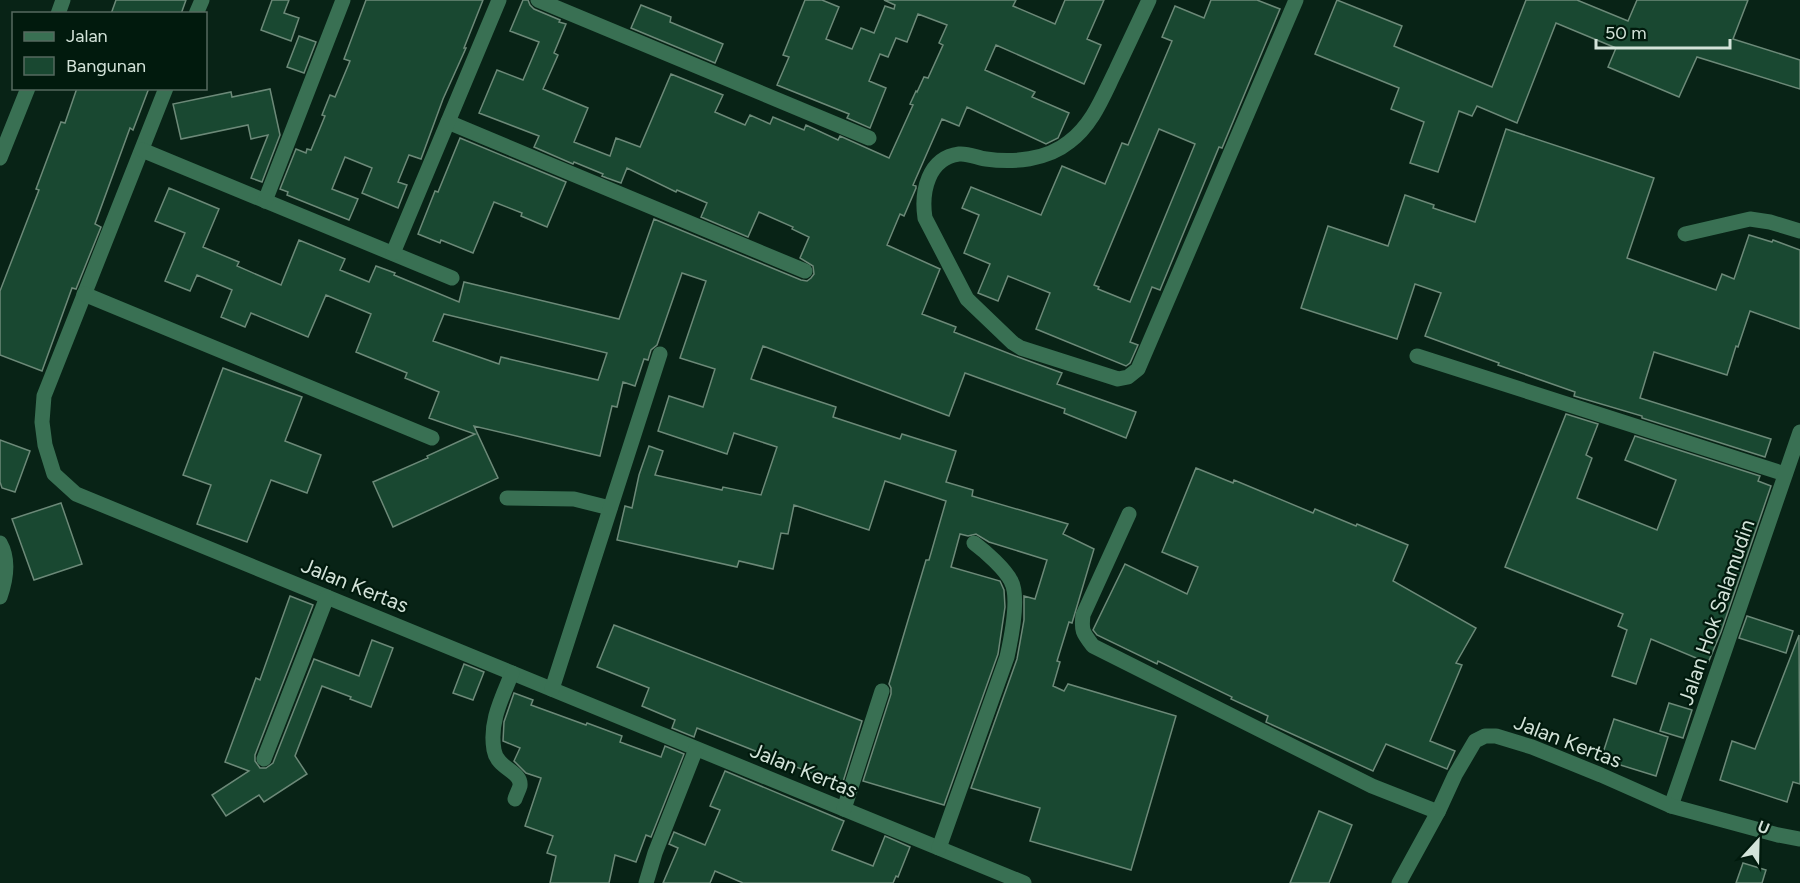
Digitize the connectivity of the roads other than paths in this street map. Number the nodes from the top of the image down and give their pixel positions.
1 (343, 0) edge
2 (499, 0) edge
3 (538, 0) edge
4 (1149, 0) edge
5 (1296, 0) edge
6 (27, 90) edge
7 (165, 90) edge
8 (448, 122) junction
9 (869, 138) dead end
10 (142, 150) junction
11 (0, 158) edge
12 (265, 201) junction
13 (1800, 231) edge
14 (1685, 234) dead end
15 (393, 253) junction
16 (805, 271) dead end
17 (452, 278) dead end
18 (84, 294) junction
19 (660, 354) dead end
20 (1417, 356) dead end
21 (1800, 432) edge
22 (432, 438) dead end
23 (1785, 474) junction
24 (507, 498) dead end
25 (610, 508) junction
26 (1129, 514) dead end
27 (0, 543) edge
28 (974, 543) dead end
29 (0, 597) edge
30 (327, 597) junction
31 (512, 673) junction
32 (552, 689) junction
33 (882, 691) dead end
34 (696, 748) junction
35 (264, 759) dead end
36 (514, 799) dead end
37 (1671, 806) junction
38 (844, 809) junction
39 (1438, 812) junction
40 (1800, 839) edge
41 (939, 848) junction
42 (646, 883) edge
43 (1024, 883) edge
44 (1399, 883) edge

1 - 12 street
2 - 8 street
3 - 9 street
4 - 5 street
6 - 11 street
7 - 10 street, Jalan Kertas
8 - 15 street
8 - 16 street
10 - 12 street
10 - 18 street, Jalan Kertas
12 - 15 street
13 - 14 street
15 - 17 street
18 - 22 street
18 - 30 street, Jalan Kertas
19 - 25 street
20 - 23 street
21 - 23 street, Jalan Hok Salamudin
23 - 37 street, Jalan Hok Salamudin
24 - 25 street
25 - 32 street
26 - 39 street
27 - 29 street
28 - 41 street
30 - 31 street, Jalan Kertas
30 - 35 street
31 - 32 street, Jalan Kertas
31 - 36 street
32 - 34 street, Jalan Kertas
33 - 38 street
34 - 38 street, Jalan Kertas
34 - 42 street
37 - 39 street, Jalan Kertas
37 - 40 street, Jalan Kertas
38 - 41 street, Jalan Kertas
39 - 44 street, Jalan Kertas
41 - 43 street, Jalan Kertas

